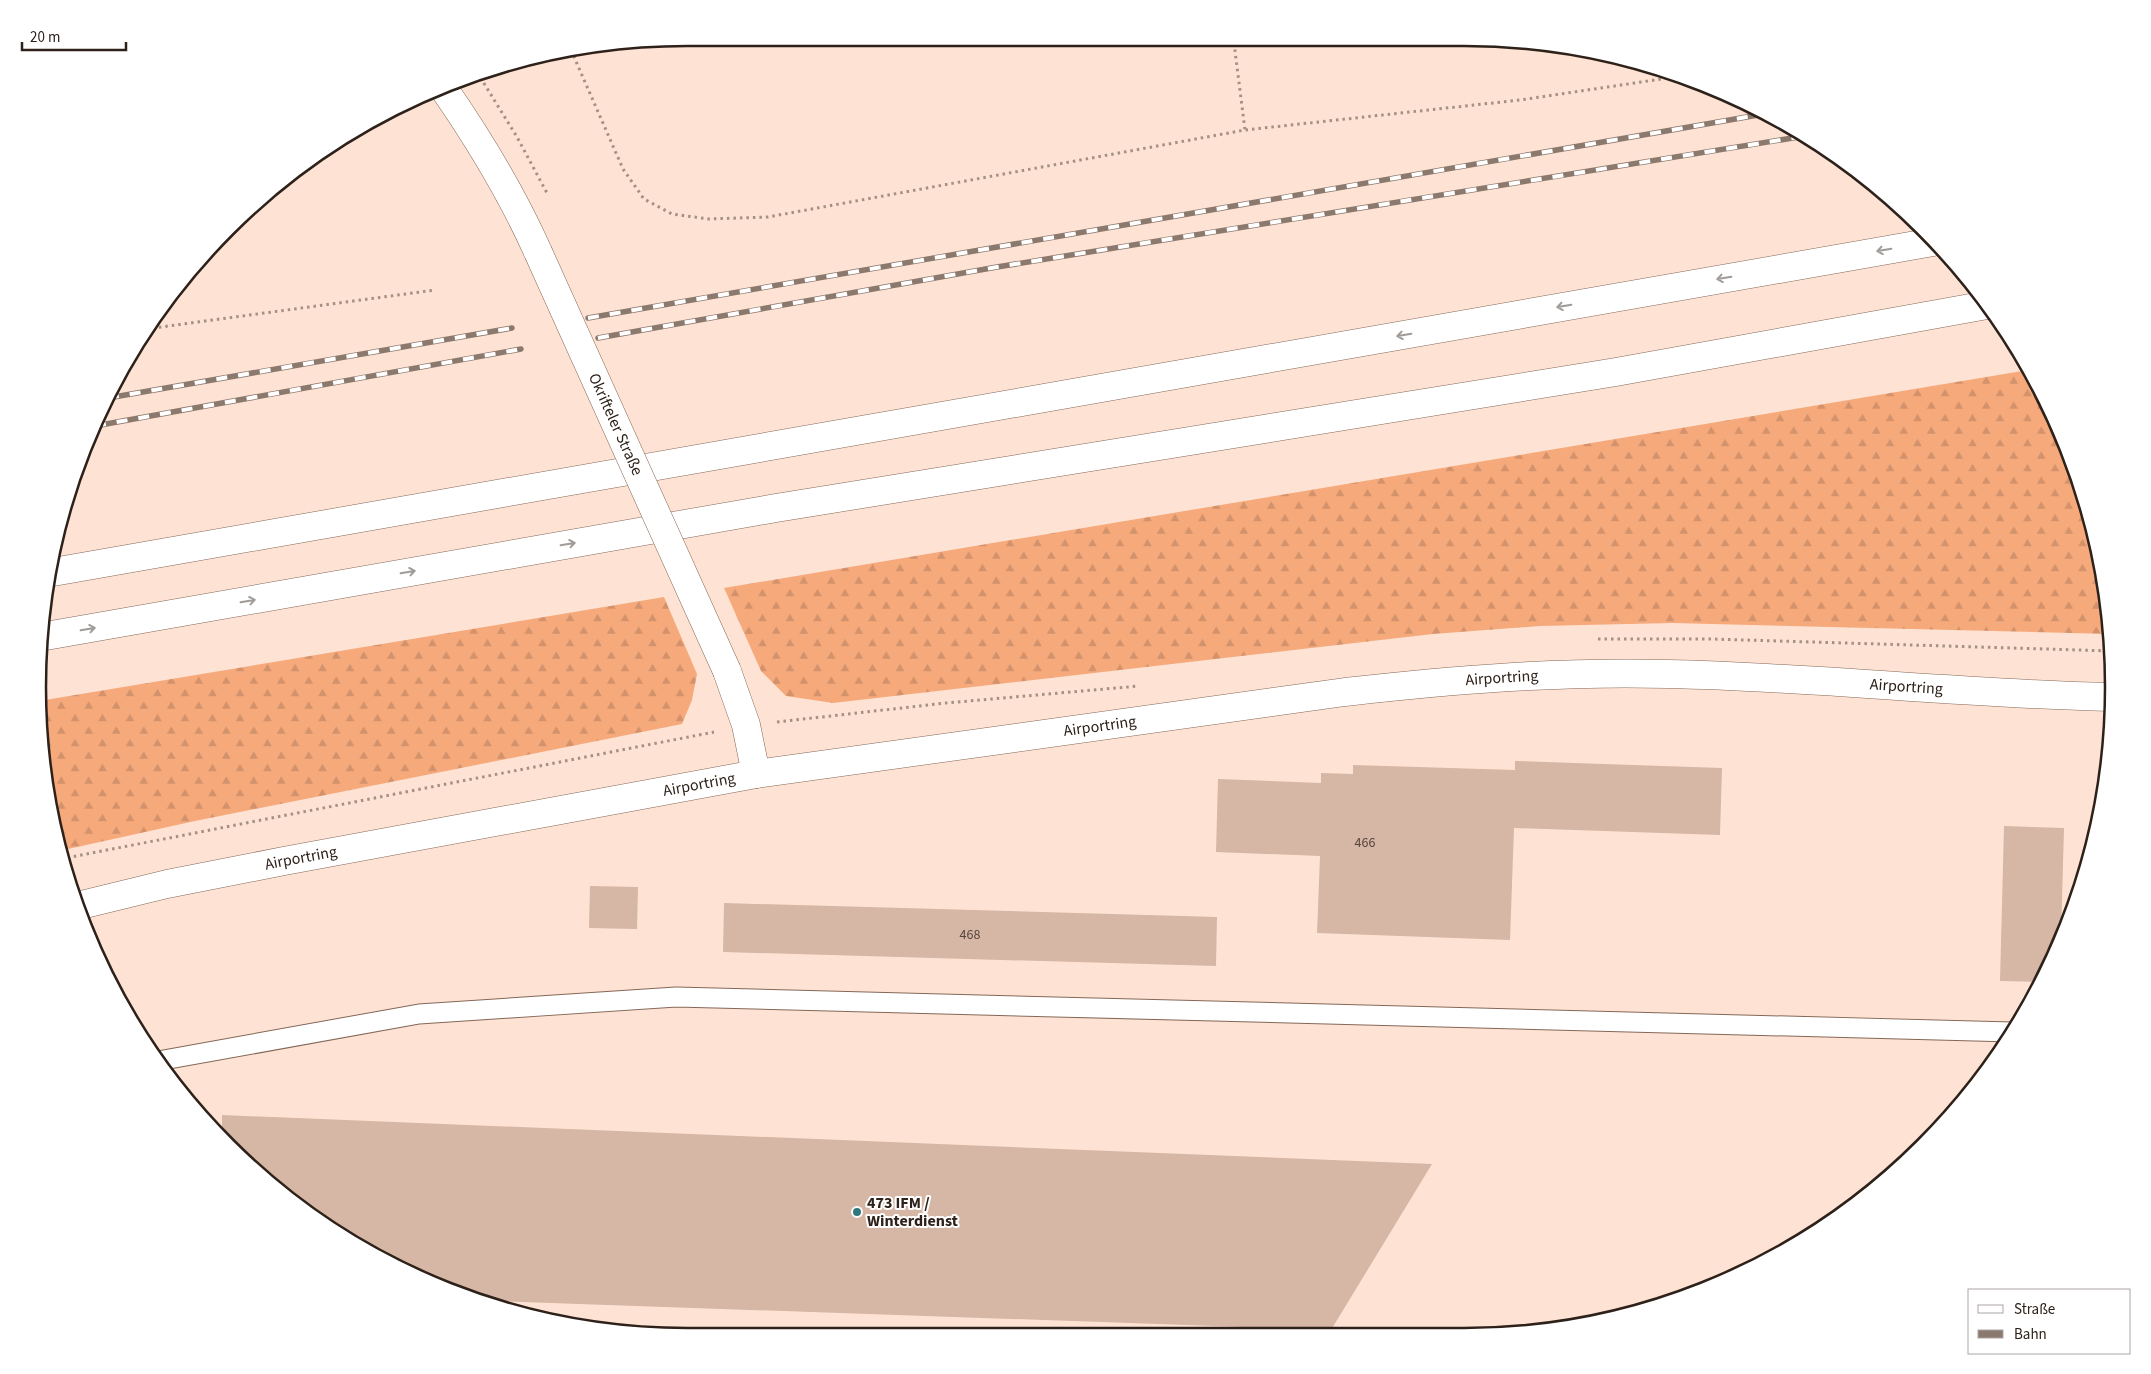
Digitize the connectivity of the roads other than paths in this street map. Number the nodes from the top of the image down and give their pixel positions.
1 (447, 93) edge
2 (1926, 243) edge
3 (1979, 306) edge
4 (57, 571) edge
5 (49, 635) edge
6 (2105, 697) edge
7 (756, 774) junction
8 (89, 903) edge
9 (2004, 1032) edge
10 (166, 1060) edge

1 - 7 main road, Okrifteler Straße, bridge
2 -> 4 main road
5 -> 3 main road
6 - 7 main road, Airportring
7 - 8 main road, Airportring
9 - 10 lane

